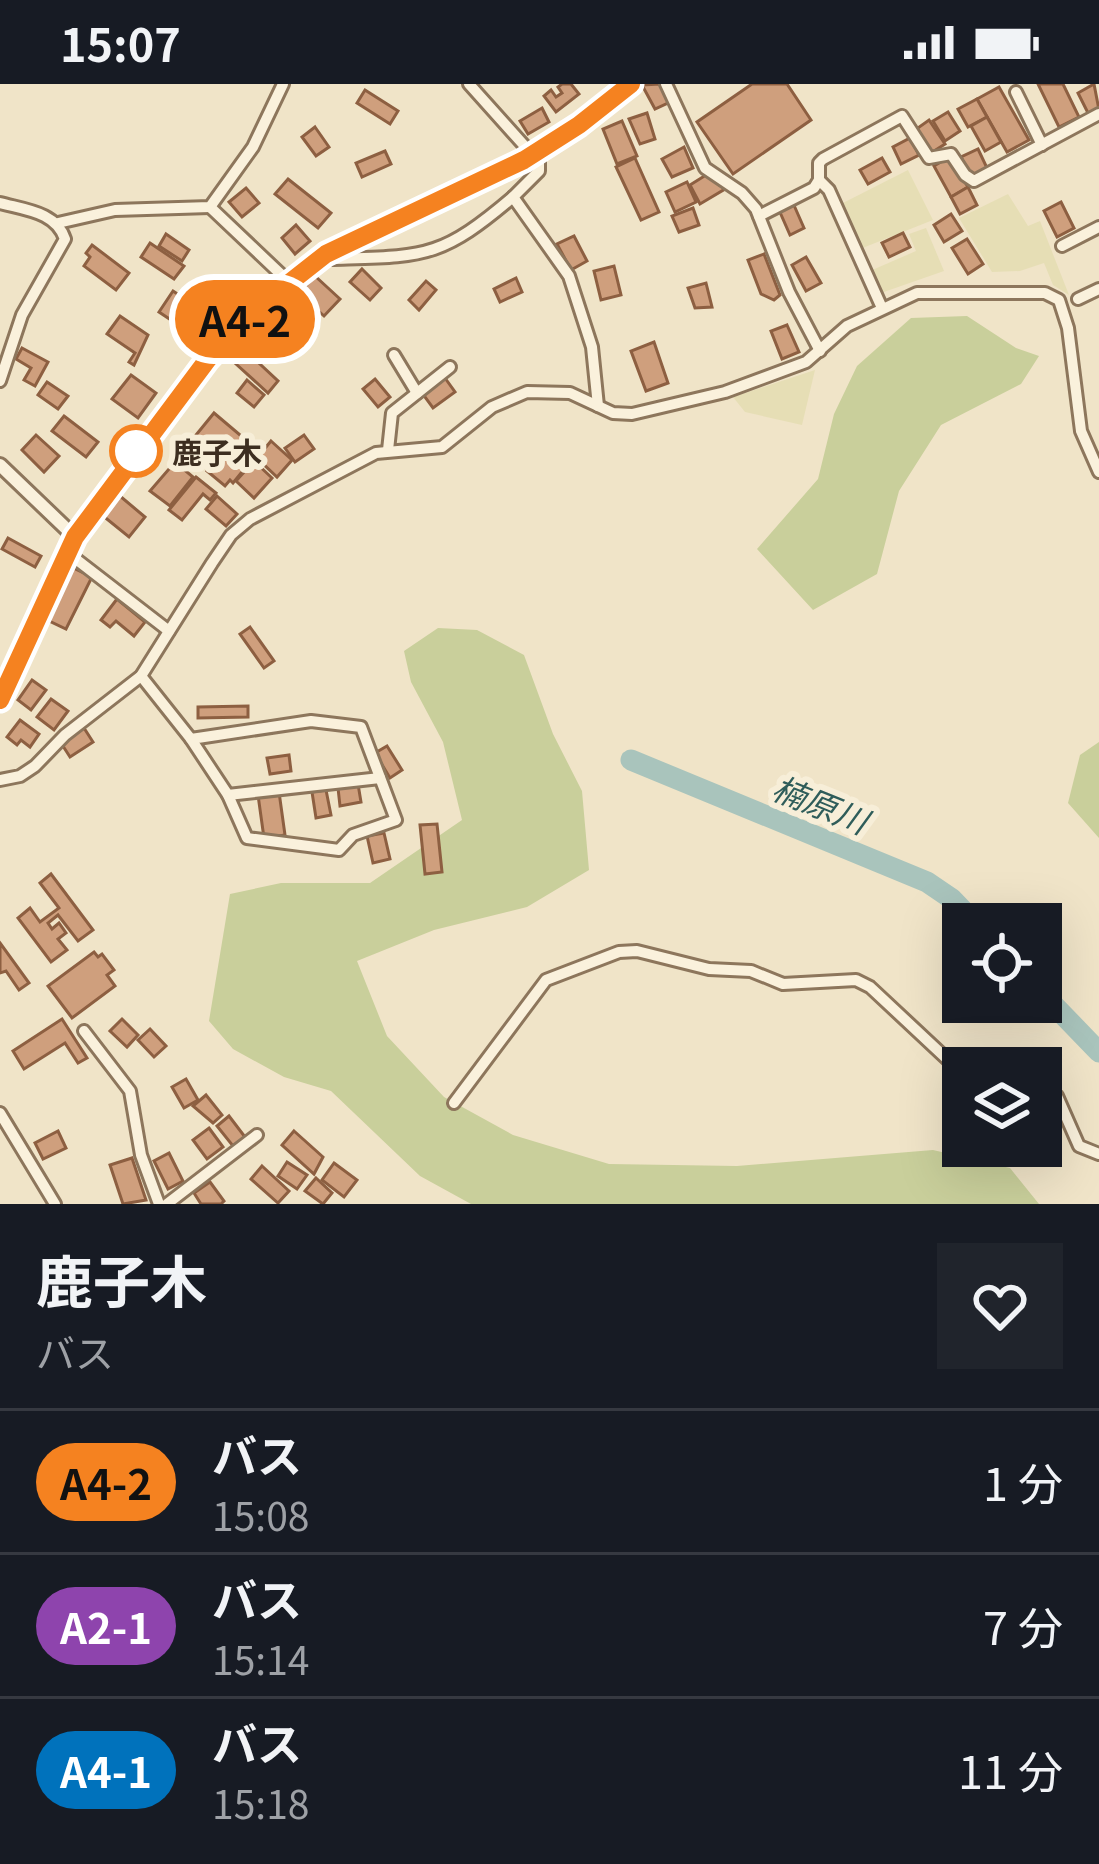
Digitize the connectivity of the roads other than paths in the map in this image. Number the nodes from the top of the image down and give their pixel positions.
1 (284, 84) edge
2 (469, 84) edge
3 (631, 84) edge
4 (666, 84) edge
5 (1016, 92) dead end
6 (1099, 114) edge
7 (1042, 145) junction
8 (535, 153) junction
9 (819, 180) junction
10 (513, 197) junction
11 (0, 203) edge
12 (210, 207) junction
13 (759, 216) junction
14 (58, 223) junction
15 (1099, 227) edge
16 (1062, 245) dead end
17 (326, 254) junction
18 (288, 280) junction
19 (1099, 289) edge
20 (1078, 299) dead end
21 (882, 308) junction
22 (820, 351) junction
23 (394, 355) dead end
24 (450, 368) dead end
25 (0, 381) edge
26 (417, 392) junction
27 (598, 406) junction
28 (388, 450) junction
29 (0, 465) edge
30 (1099, 472) edge
31 (71, 545) junction
32 (169, 631) junction
33 (141, 676) junction
34 (0, 700) edge
35 (191, 739) junction
36 (380, 778) junction
37 (0, 780) edge
38 (228, 795) junction
39 (84, 1030) dead end
40 (942, 1055) edge
41 (454, 1102) dead end
42 (1062, 1107) edge
43 (0, 1113) edge
44 (257, 1136) dead end
45 (1099, 1154) edge
46 (55, 1204) edge
47 (163, 1204) edge

1 - 12 street
2 - 8 street
3 - 8 highway
4 - 13 street
5 - 7 street
6 - 7 street
7 - 9 street
8 - 10 street
8 - 17 highway
9 - 13 street
9 - 21 street
10 - 17 street
10 - 27 street
11 - 14 street
12 - 14 street
12 - 18 street
13 - 22 street
14 - 25 street
15 - 16 street
17 - 18 highway
18 - 31 highway
19 - 20 street
21 - 22 street
21 - 30 street
22 - 27 street
23 - 26 street
24 - 26 street
26 - 28 street
27 - 28 street
28 - 32 street
29 - 31 street
31 - 32 street
31 - 34 highway
32 - 33 street
33 - 35 street
33 - 37 street
35 - 36 street
35 - 38 street
36 - 38 street
36 - 38 street
39 - 47 street
40 - 41 street
42 - 45 street
43 - 46 street
44 - 47 street

